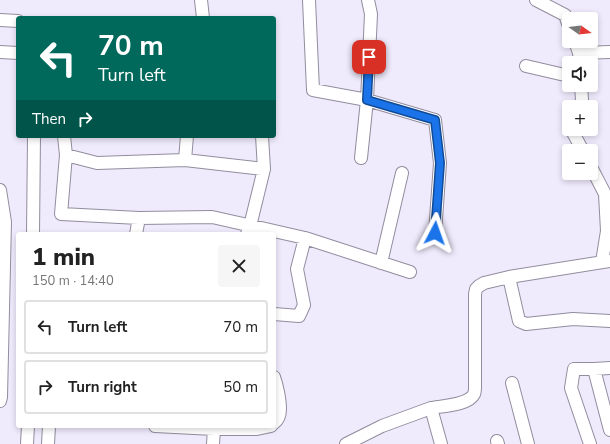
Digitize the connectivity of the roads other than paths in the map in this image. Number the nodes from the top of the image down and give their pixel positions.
1 (201, 0) edge
2 (309, 0) edge
3 (368, 0) edge
4 (536, 0) edge
5 (562, 13) edge
6 (203, 16) edge
7 (0, 20) edge
8 (16, 21) edge
9 (0, 52) edge
10 (610, 52) edge
11 (16, 53) edge
12 (589, 56) edge
13 (526, 66) dead end
14 (562, 74) edge
15 (367, 100) junction
16 (34, 138) edge
17 (64, 138) edge
18 (187, 138) edge
19 (262, 138) edge
20 (66, 155) junction
21 (361, 158) dead end
22 (185, 160) junction
23 (264, 169) junction
24 (402, 173) dead end
25 (598, 177) edge
26 (0, 190) edge
27 (608, 192) edge
28 (139, 218) junction
29 (2, 222) edge
30 (249, 230) edge
31 (609, 231) edge
32 (33, 232) edge
33 (136, 232) edge
34 (263, 232) edge
35 (435, 233) dead end
36 (276, 234) edge
37 (304, 238) junction
38 (606, 261) edge
39 (380, 263) junction
40 (2, 267) edge
41 (410, 272) dead end
42 (509, 277) junction
43 (276, 314) edge
44 (1, 315) edge
45 (610, 321) edge
46 (610, 368) edge
47 (594, 369) junction
48 (512, 383) dead end
49 (276, 388) edge
50 (0, 401) edge
51 (431, 408) junction
52 (276, 421) edge
53 (28, 428) edge
54 (49, 428) edge
55 (194, 428) edge
56 (261, 428) edge
57 (214, 429) junction
58 (610, 430) edge
59 (27, 444) edge
60 (48, 444) edge
61 (214, 444) edge
62 (346, 444) edge
63 (441, 444) edge
64 (528, 444) edge
65 (590, 444) edge

1 - 6 street
2 - 15 street
3 - 15 street
4 - 5 street
7 - 8 street
9 - 11 street
10 - 12 street
13 - 14 street
15 - 21 street
15 - 35 street
16 - 32 street
17 - 20 street
18 - 22 street
19 - 23 street
20 - 22 street
20 - 28 street
22 - 23 street
23 - 30 street
24 - 39 street
25 - 27 street
26 - 29 street
27 - 31 street
28 - 30 street
28 - 33 street
29 - 40 street
30 - 34 street
31 - 38 street
36 - 37 street
37 - 39 street
37 - 43 street
38 - 42 street
39 - 41 street
40 - 44 street
42 - 45 street
42 - 51 street
44 - 50 street
46 - 47 street
47 - 58 street
47 - 65 street
48 - 64 street
49 - 52 street
51 - 62 street
51 - 63 street
53 - 59 street
54 - 60 street
55 - 57 street
56 - 57 street
57 - 61 street

